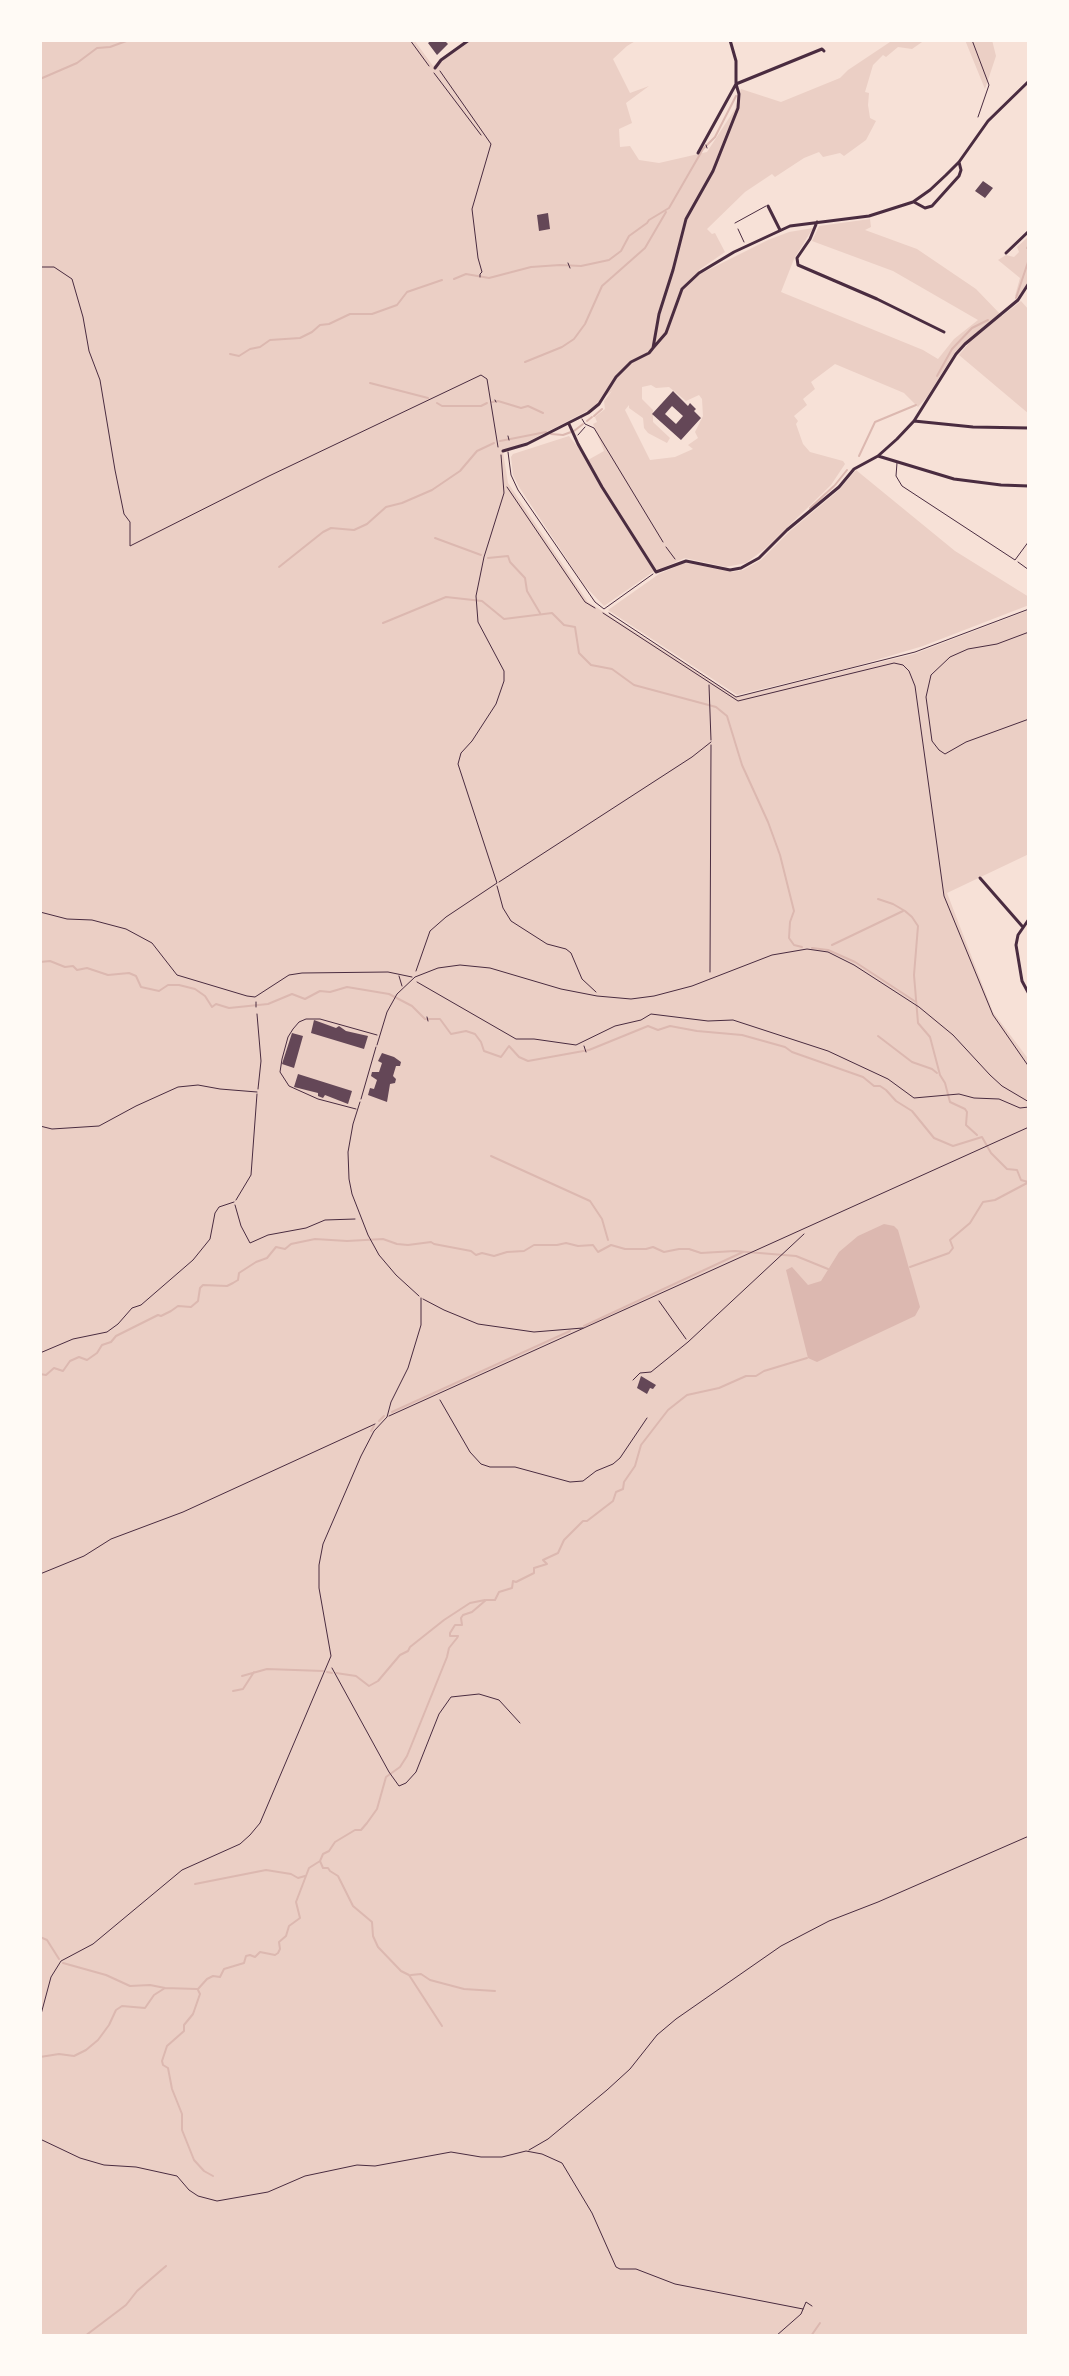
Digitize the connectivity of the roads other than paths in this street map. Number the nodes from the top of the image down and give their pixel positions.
1 (469, 40) edge
2 (730, 40) edge
3 (824, 51) dead end
4 (436, 66) road end
5 (1029, 81) edge
6 (736, 84) junction
7 (698, 153) dead end
8 (959, 162) junction
9 (913, 202) junction
10 (770, 204) joint
11 (817, 222) junction
12 (735, 223) road end
13 (780, 230) junction
14 (1029, 231) edge
15 (1006, 253) dead end
16 (1029, 283) edge
17 (944, 332) dead end
18 (653, 348) junction
19 (582, 417) junction
20 (914, 421) junction
21 (569, 424) junction
22 (585, 424) junction
23 (1029, 428) edge
24 (575, 436) junction
25 (508, 450) junction
26 (501, 452) road end
27 (878, 456) junction
28 (898, 462) junction
29 (1029, 486) edge
30 (1029, 541) edge
31 (663, 542) road end
32 (656, 572) junction
33 (980, 878) dead end
34 (40, 912) edge
35 (1029, 919) edge
36 (1022, 926) junction
37 (397, 973) junction
38 (415, 977) junction
39 (402, 989) junction
40 (1029, 994) edge
41 (256, 1002) dead end
42 (256, 1007) dead end
43 (379, 1036) junction
44 (1029, 1102) edge
45 (357, 1110) junction
46 (1029, 1127) edge
47 (421, 1298) junction
48 (586, 1328) junction
49 (387, 1417) junction
50 (40, 2018) edge

1 - 4 street
2 - 6 street
3 - 6 street
5 - 8 street
6 - 7 street
6 - 18 street
8 - 9 street
8 - 9 street
9 - 11 street
10 - 12 lane
10 - 13 street
11 - 13 street
11 - 17 street
13 - 18 street
14 - 15 street
16 - 20 street
18 - 19 street
19 - 21 street
19 - 22 lane
20 - 23 street
20 - 27 street
21 - 24 street
21 - 25 street
22 - 24 lane
22 - 31 lane
24 - 32 street
25 - 26 street
25 - 32 lane
27 - 28 street
27 - 32 street
28 - 29 street
28 - 30 lane
33 - 36 street
34 - 37 lane
35 - 36 street
36 - 40 street
37 - 38 lane
37 - 39 lane
38 - 39 lane
38 - 44 lane
39 - 43 lane
41 - 42 lane
43 - 45 lane
43 - 45 lane
45 - 47 lane
46 - 48 lane
47 - 48 lane
47 - 49 lane
48 - 49 lane
49 - 50 lane

